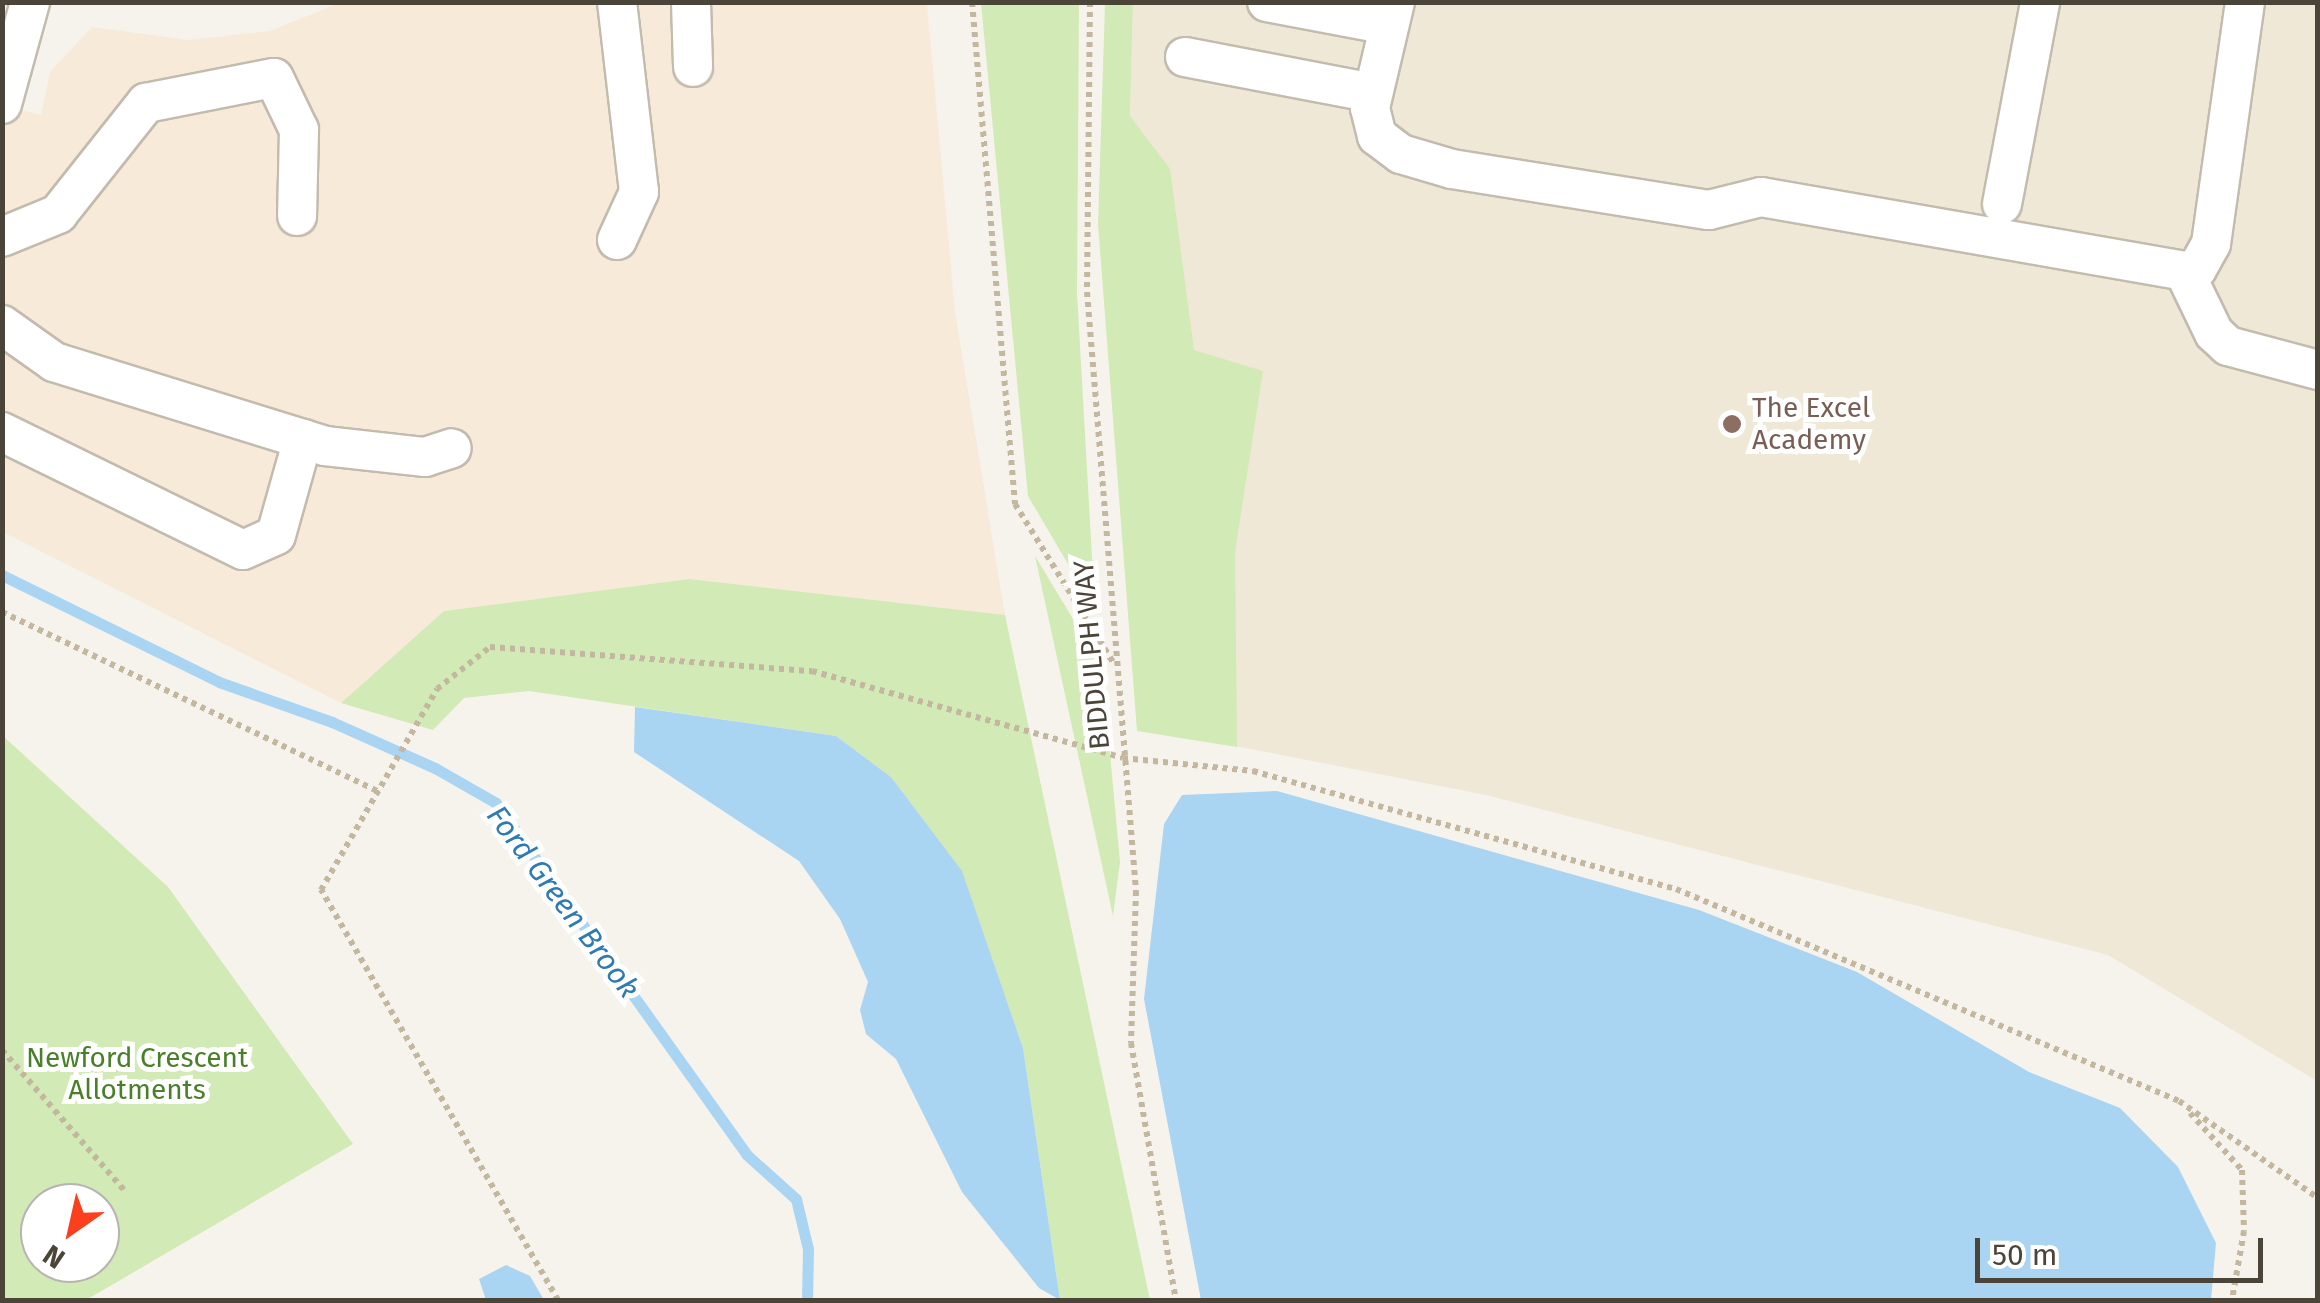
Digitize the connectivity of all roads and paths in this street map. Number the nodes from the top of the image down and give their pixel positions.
1 (30, 2) edge
2 (617, 2) edge
3 (691, 2) edge
4 (972, 2) edge
5 (1090, 2) edge
6 (1267, 2) edge
7 (2040, 2) edge
8 (2245, 2) edge
9 (1392, 14) edge
10 (1184, 57) dead end
11 (692, 67) dead end
12 (5, 83) edge
13 (1373, 92) junction
14 (2002, 204) dead end
15 (297, 216) dead end
16 (2, 237) edge
17 (617, 240) dead end
18 (2184, 271) junction
19 (2, 325) edge
20 (2318, 370) edge
21 (2, 432) edge
22 (302, 439) junction
23 (452, 448) dead end
24 (2, 612) edge
25 (1114, 664) junction
26 (413, 732) junction
27 (1123, 758) junction
28 (382, 788) junction
29 (2, 1050) edge
30 (2179, 1101) junction
31 (124, 1190) dead end
32 (2318, 1198) edge
33 (558, 1300) edge
34 (1176, 1300) edge
35 (2232, 1300) edge

1 - 12 lane
2 - 17 lane
3 - 11 lane
4 - 25 path
5 - 25 path, BIDDULPH WAY
6 - 9 lane
7 - 14 lane
8 - 18 lane
9 - 13 lane
10 - 13 lane
13 - 18 lane
15 - 16 lane
18 - 20 lane
19 - 22 lane
21 - 22 lane
22 - 23 lane
24 - 28 path
25 - 27 path, BIDDULPH WAY
26 - 27 path
26 - 28 path
26 - 28 path
27 - 30 path
27 - 34 path, BIDDULPH WAY
28 - 33 path
29 - 31 path
30 - 32 path
30 - 35 path

